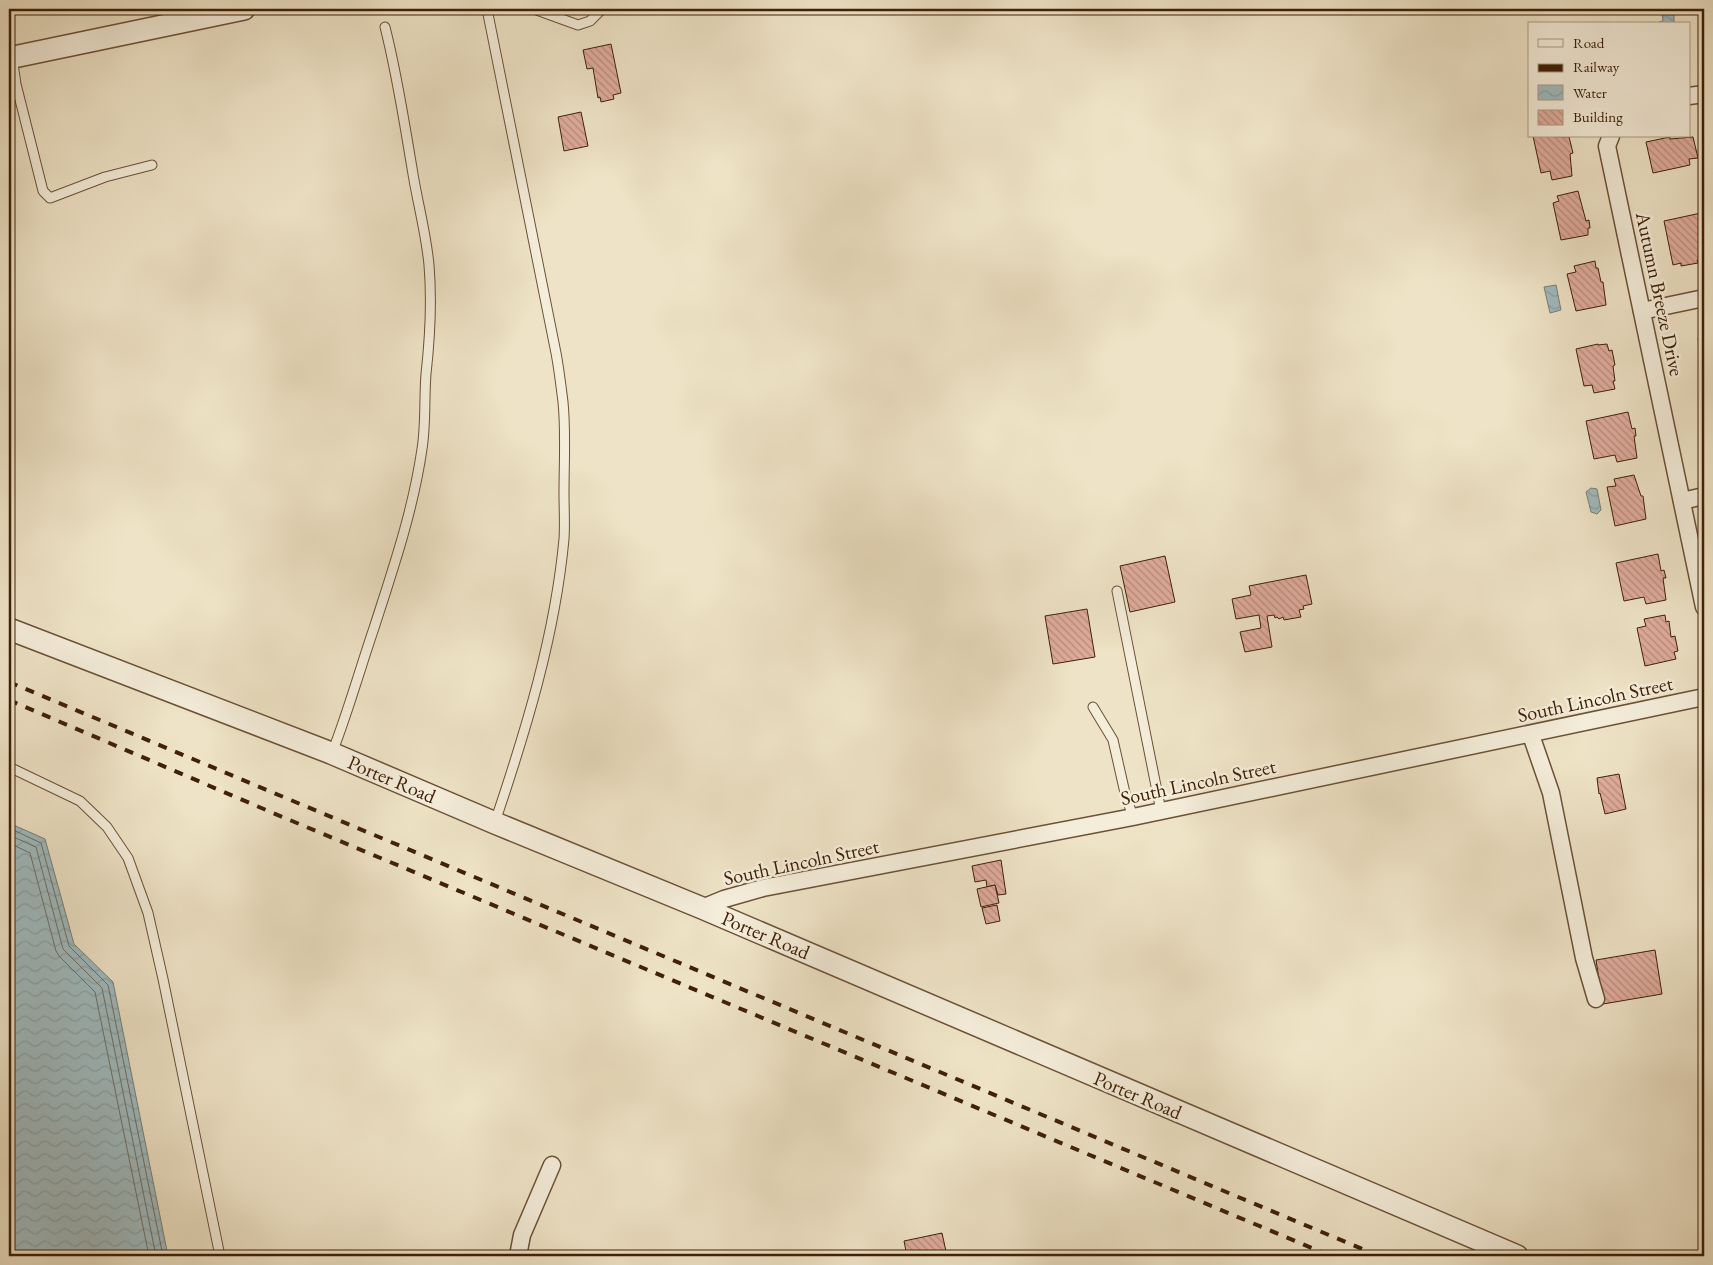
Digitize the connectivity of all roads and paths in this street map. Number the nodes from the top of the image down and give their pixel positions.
1 (244, 9) edge
2 (487, 9) edge
3 (534, 9) edge
4 (602, 9) edge
5 (385, 27) dead end
6 (10, 58) edge
7 (1704, 94) edge
8 (1690, 96) edge
9 (1609, 138) edge
10 (152, 165) dead end
11 (1704, 298) edge
12 (1642, 311) junction
13 (1704, 496) edge
14 (1682, 501) junction
15 (1116, 591) dead end
16 (1704, 607) edge
17 (9, 629) edge
18 (1704, 697) edge
19 (1094, 707) dead end
20 (1531, 735) junction
21 (331, 753) junction
22 (9, 767) edge
23 (1161, 811) junction
24 (1133, 817) junction
25 (495, 822) junction
26 (702, 908) junction
27 (1596, 999) dead end
28 (552, 1165) dead end
29 (220, 1256) edge
30 (518, 1256) edge
31 (1517, 1256) edge

1 - 6 street
2 - 25 lane
3 - 4 lane
5 - 21 lane
6 - 10 lane
7 - 8 street
9 - 12 street, Autumn Breeze Drive
11 - 12 street
12 - 14 street, Autumn Breeze Drive
13 - 14 street
14 - 16 street, Autumn Breeze Drive
15 - 23 lane
17 - 21 street, Porter Road
18 - 20 street, South Lincoln Street
19 - 24 lane
20 - 23 street, South Lincoln Street
20 - 27 street
21 - 25 street, Porter Road
22 - 29 lane
23 - 24 street, South Lincoln Street
24 - 26 street, South Lincoln Street
25 - 26 street, Porter Road
26 - 31 street, Porter Road
28 - 30 street

